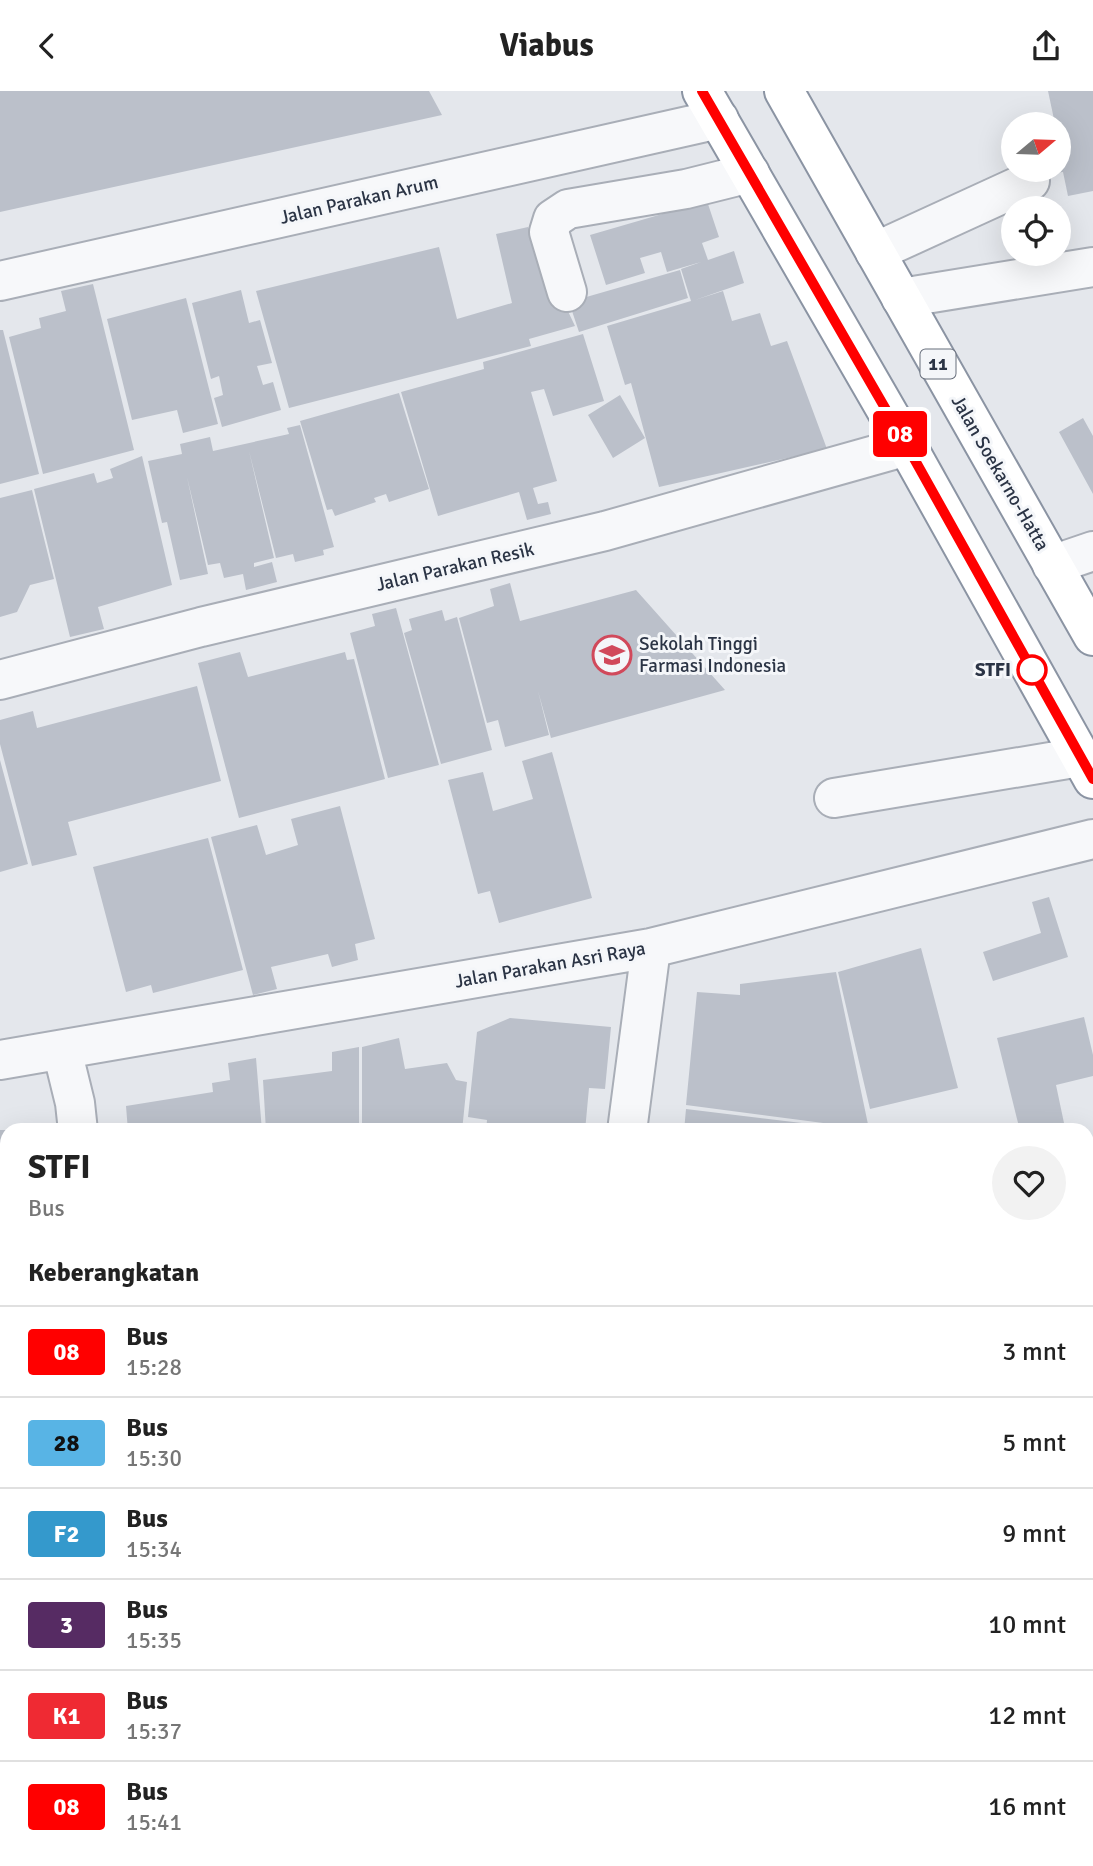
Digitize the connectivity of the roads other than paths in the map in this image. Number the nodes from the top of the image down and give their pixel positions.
1 (784, 91) edge
2 (711, 105) edge
3 (750, 173) junction
4 (1028, 182) edge
5 (875, 252) junction
6 (1093, 267) edge
7 (0, 281) edge
8 (567, 292) dead end
9 (901, 298) junction
10 (907, 446) junction
11 (1093, 551) edge
12 (1052, 565) junction
13 (1093, 636) edge
14 (0, 680) edge
15 (1087, 768) edge
16 (834, 798) dead end
17 (1093, 839) edge
18 (651, 948) junction
19 (62, 1050) junction
20 (0, 1060) edge
21 (77, 1123) edge
22 (628, 1123) edge

1 - 5 highway, Jalan Soekarno-Hatta / 11
2 - 3 highway
2 - 7 street, Jalan Parakan Arum
3 - 8 street
3 - 10 highway
4 - 5 street
5 - 9 highway, Jalan Soekarno-Hatta / 11
6 - 9 street
9 - 12 highway, Jalan Soekarno-Hatta / 11
10 - 14 street, Jalan Parakan Resik
10 - 15 highway
11 - 12 street
12 - 13 highway, Jalan Soekarno-Hatta / 11
15 - 16 street
17 - 18 street, Jalan Parakan Asri Raya
18 - 19 street, Jalan Parakan Asri Raya
18 - 22 street
19 - 20 street, Jalan Parakan Asri Raya
19 - 21 street

